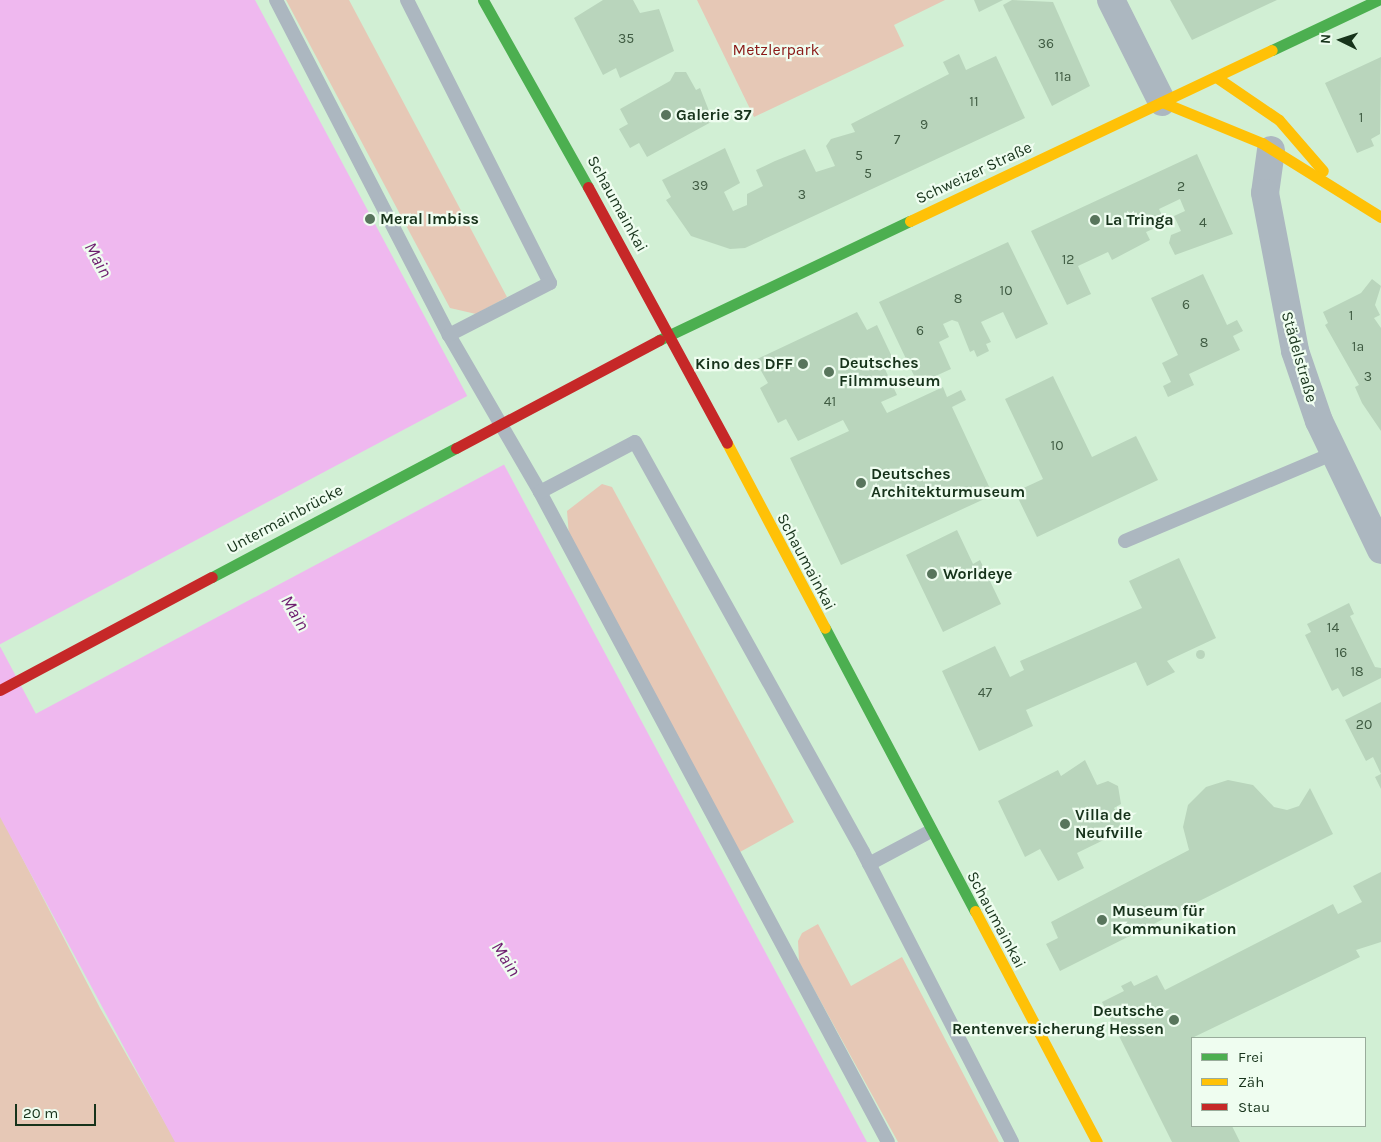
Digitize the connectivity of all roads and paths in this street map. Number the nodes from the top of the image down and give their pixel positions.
1 (276, 0) edge
2 (407, 0) edge
3 (483, 0) edge
4 (1111, 0) edge
5 (1378, 0) edge
6 (1216, 77) junction
7 (1162, 102) junction
8 (1272, 150) junction
9 (1334, 184) junction
10 (1381, 217) edge
11 (670, 334) junction
12 (449, 335) junction
13 (586, 377) joint
14 (1334, 453) junction
15 (540, 492) junction
16 (1125, 541) dead end
17 (1381, 550) edge
18 (0, 690) edge
19 (931, 830) junction
20 (870, 864) junction
21 (888, 1142) edge
22 (1012, 1142) edge
23 (1097, 1142) edge

1 - 12 lane
2 - 12 lane
3 - 11 main road, Schaumainkai
4 - 7 street
5 - 6 main road, Schweizer Straße
6 - 7 main road, Schweizer Straße
6 - 9 main road
7 - 8 main road
7 - 11 main road, Schweizer Straße
8 - 9 main road
8 - 14 street, Städelstraße
9 - 10 main road
11 - 13 main road, Schweizer Straße
11 - 19 main road, Schaumainkai
12 - 15 lane
13 - 18 main road, Untermainbrücke
14 - 16 lane
14 - 17 street, Städelstraße
15 - 20 lane
15 - 21 lane
19 - 20 lane
19 - 23 main road, Schaumainkai
20 - 22 lane

